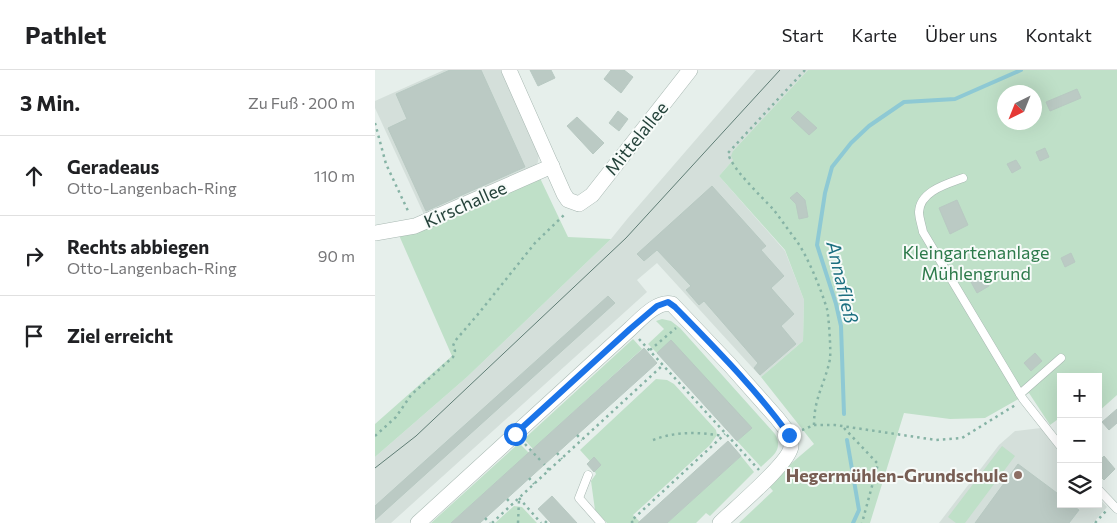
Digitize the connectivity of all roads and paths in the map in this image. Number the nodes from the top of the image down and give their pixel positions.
1 (509, 70) edge
2 (690, 70) edge
3 (805, 70) edge
4 (375, 123) edge
5 (552, 166) junction
6 (963, 178) dead end
7 (579, 204) junction
8 (415, 226) junction
9 (375, 233) edge
10 (688, 320) junction
11 (630, 329) junction
12 (650, 351) junction
13 (1061, 358) dead end
14 (663, 365) junction
15 (642, 376) dead end
16 (646, 381) junction
17 (621, 396) dead end
18 (1021, 397) junction
19 (625, 400) junction
20 (599, 415) dead end
21 (603, 420) junction
22 (814, 425) junction
23 (843, 426) junction
24 (725, 433) junction
25 (515, 434) junction
26 (577, 435) dead end
27 (789, 435) junction
28 (375, 436) edge
29 (582, 440) junction
30 (653, 440) dead end
31 (1057, 442) edge
32 (711, 447) junction
33 (716, 452) dead end
34 (557, 453) dead end
35 (562, 459) junction
36 (540, 460) dead end
37 (544, 464) dead end
38 (690, 467) junction
39 (549, 470) junction
40 (694, 472) dead end
41 (588, 475) dead end
42 (529, 478) dead end
43 (767, 478) junction
44 (534, 484) junction
45 (667, 488) junction
46 (672, 492) dead end
47 (1102, 493) edge
48 (519, 498) junction
49 (507, 499) dead end
50 (512, 504) junction
51 (649, 505) junction
52 (1117, 509) edge
53 (653, 510) dead end
54 (485, 518) dead end
55 (548, 520) dead end
56 (631, 522) edge
57 (417, 523) edge
58 (491, 523) edge
59 (519, 523) edge
60 (541, 523) edge
61 (545, 523) edge
62 (601, 523) edge
63 (719, 523) edge
64 (862, 523) edge

1 - 5 street
2 - 7 street, Mittelallee
3 - 22 path
4 - 8 path
5 - 7 street
5 - 8 street, Kirschallee
6 - 18 lane
7 - 28 path
8 - 9 street, Kirschallee
10 - 11 street
10 - 12 path
10 - 27 street
11 - 12 path
11 - 25 street
12 - 14 path
13 - 18 lane
14 - 16 path
14 - 24 path
15 - 16 path
16 - 19 path
17 - 19 path
18 - 23 path
18 - 31 lane
19 - 21 path
20 - 21 path
21 - 29 path
22 - 23 path
22 - 27 path
23 - 64 path
24 - 30 path
24 - 32 path
24 - 43 path
25 - 36 path
25 - 57 street
26 - 29 path
27 - 43 street
29 - 35 path
32 - 33 path
32 - 38 path
34 - 35 path
35 - 39 path
37 - 39 path
38 - 40 path
38 - 45 path
39 - 44 path
41 - 62 lane
42 - 44 path
43 - 63 street
44 - 48 path
45 - 46 path
45 - 51 path
47 - 52 lane
48 - 50 path
48 - 59 path
48 - 60 path
49 - 50 path
50 - 58 path
51 - 53 path
51 - 56 path
54 - 58 path
55 - 61 path

